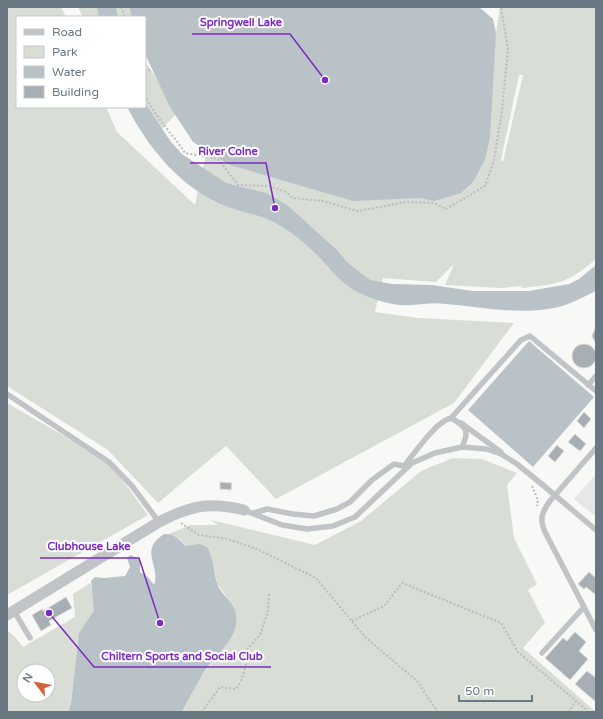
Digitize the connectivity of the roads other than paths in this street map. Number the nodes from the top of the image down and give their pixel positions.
1 (596, 376) edge
2 (588, 385) junction
3 (596, 392) edge
4 (7, 394) edge
5 (451, 418) junction
6 (461, 423) junction
7 (462, 447) junction
8 (596, 448) edge
9 (509, 458) junction
10 (413, 463) junction
11 (404, 466) junction
12 (555, 495) junction
13 (249, 511) junction
14 (159, 522) junction
15 (596, 530) edge
16 (584, 607) junction
17 (10, 613) edge
18 (596, 630) edge
19 (30, 638) dead end
20 (542, 653) dead end

1 - 2 lane
2 - 3 lane
2 - 5 lane
4 - 14 lane
5 - 6 lane
5 - 11 lane
6 - 7 lane
6 - 9 lane
7 - 9 lane
7 - 10 lane
8 - 12 lane
9 - 12 lane
10 - 11 lane
10 - 13 lane
11 - 13 lane
12 - 15 lane
12 - 16 lane
13 - 14 street
14 - 17 street
16 - 18 lane
16 - 20 lane
17 - 19 lane

